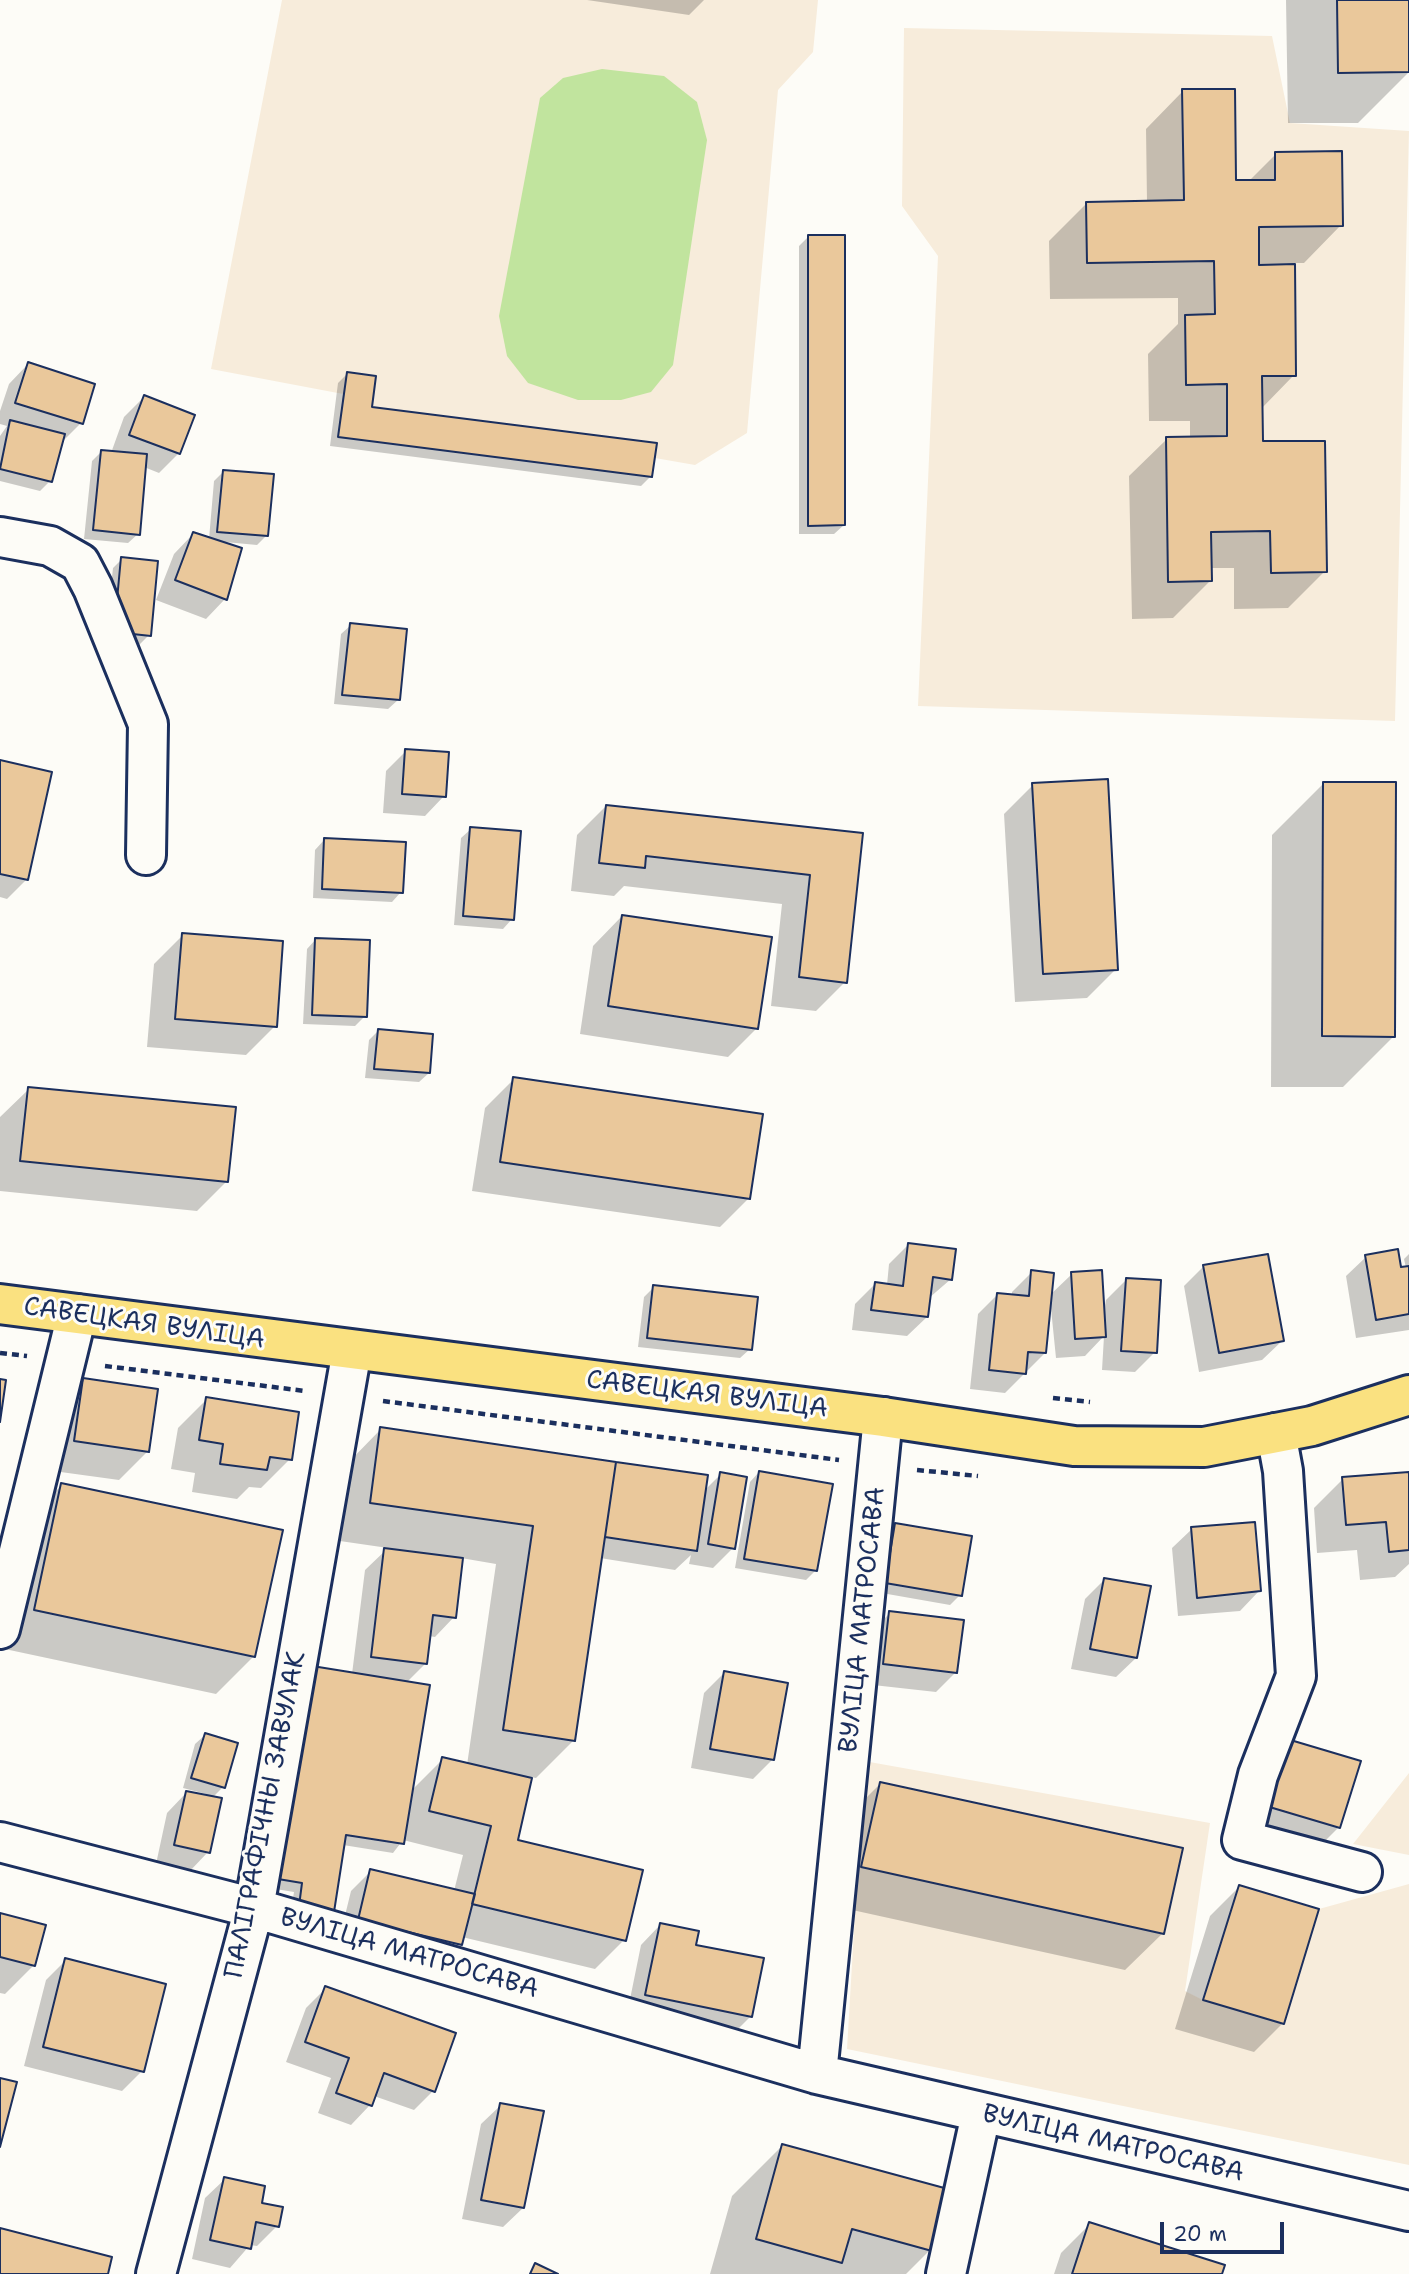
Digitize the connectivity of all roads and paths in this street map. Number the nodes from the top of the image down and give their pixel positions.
1 (0, 537) edge
2 (146, 855) dead end
3 (0, 1304) edge
4 (77, 1314) junction
5 (352, 1350) junction
6 (1409, 1395) edge
7 (883, 1417) junction
8 (1276, 1433) junction
9 (0, 1629) edge
10 (0, 1842) edge
11 (1362, 1872) dead end
12 (254, 1908) junction
13 (817, 2074) junction
14 (981, 2114) junction
15 (1409, 2211) edge
16 (165, 2272) edge
17 (946, 2274) edge

1 - 2 street
3 - 4 main road, САВЕЦКАЯ ВУЛІЦА
4 - 5 main road, САВЕЦКАЯ ВУЛІЦА
4 - 9 street
5 - 7 main road, САВЕЦКАЯ ВУЛІЦА
5 - 12 street, ПАЛІГРАФІЧНЫ ЗАВУЛАК
6 - 8 main road, САВЕЦКАЯ ВУЛІЦА
7 - 8 main road, САВЕЦКАЯ ВУЛІЦА
7 - 13 street, ВУЛІЦА МАТРОСАВА
8 - 11 street
10 - 12 street, ВУЛІЦА МАТРОСАВА
12 - 13 street, ВУЛІЦА МАТРОСАВА
12 - 16 street, ПАЛІГРАФІЧНЫ ЗАВУЛАК
13 - 14 street, ВУЛІЦА МАТРОСАВА
14 - 15 street, ВУЛІЦА МАТРОСАВА
14 - 17 street

